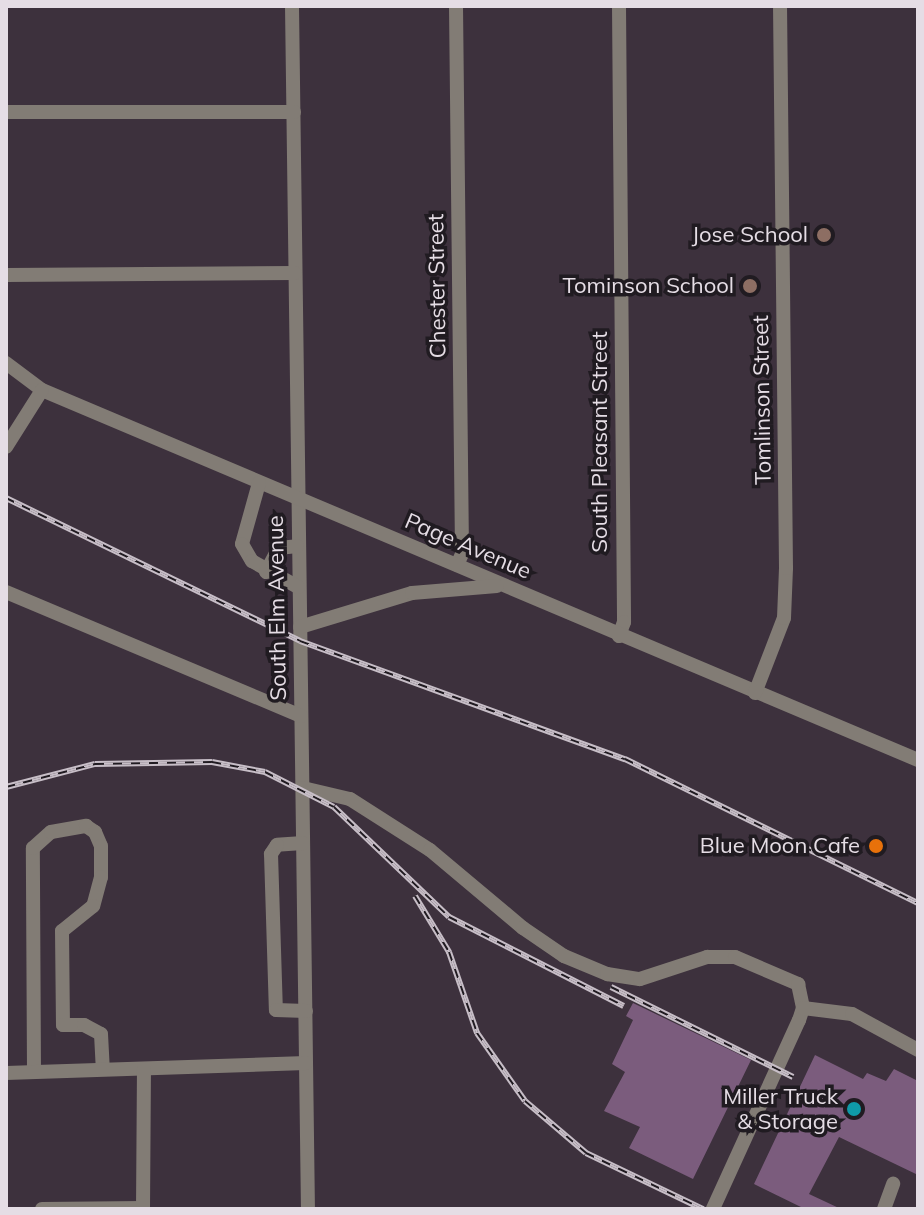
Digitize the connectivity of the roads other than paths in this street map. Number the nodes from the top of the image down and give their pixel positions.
1 (292, 6) edge
2 (456, 6) edge
3 (619, 6) edge
4 (780, 6) edge
5 (6, 112) edge
6 (294, 112) junction
7 (295, 273) junction
8 (6, 275) edge
9 (6, 363) edge
10 (42, 390) junction
11 (6, 447) edge
12 (259, 483) junction
13 (296, 498) junction
14 (297, 546) junction
15 (457, 565) junction
16 (266, 572) junction
17 (505, 586) junction
18 (298, 587) junction
19 (6, 592) edge
20 (300, 627) junction
21 (619, 636) junction
22 (755, 693) junction
23 (301, 716) junction
24 (918, 760) edge
25 (303, 788) junction
26 (303, 843) junction
27 (803, 1008) junction
28 (306, 1011) junction
29 (63, 1025) junction
30 (34, 1026) junction
31 (918, 1050) edge
32 (306, 1063) junction
33 (103, 1069) junction
34 (144, 1069) junction
35 (34, 1072) junction
36 (6, 1073) edge
37 (893, 1184) dead end
38 (143, 1208) edge
39 (42, 1209) edge
40 (308, 1209) edge
41 (713, 1209) edge
42 (884, 1209) edge

1 - 6 street, South Elm Avenue
2 - 15 street, Chester Street
3 - 21 street, South Pleasant Street
4 - 22 street, Tomlinson Street
5 - 6 street
6 - 7 street, South Elm Avenue
7 - 8 street
7 - 13 street, South Elm Avenue
9 - 10 street, Page Avenue
10 - 11 street
10 - 12 street, Page Avenue
12 - 13 street, Page Avenue
12 - 16 street
13 - 14 street, South Elm Avenue
13 - 15 street, Page Avenue
14 - 16 street
14 - 18 street, South Elm Avenue
15 - 17 street, Page Avenue
16 - 18 street
17 - 20 street
17 - 21 street, Page Avenue
18 - 20 street, South Elm Avenue
19 - 23 street
20 - 23 street, South Elm Avenue
21 - 22 street, Page Avenue
22 - 24 street, Page Avenue
23 - 25 street, South Elm Avenue
25 - 26 street, South Elm Avenue
25 - 27 street
26 - 28 street, South Elm Avenue
26 - 28 street
27 - 31 street
27 - 41 street
28 - 32 street, South Elm Avenue
29 - 30 street
29 - 30 street
29 - 33 street
30 - 35 street
32 - 34 street
32 - 40 street, South Elm Avenue
33 - 34 street
33 - 35 street
34 - 38 street
35 - 36 street
37 - 42 street
38 - 39 street

